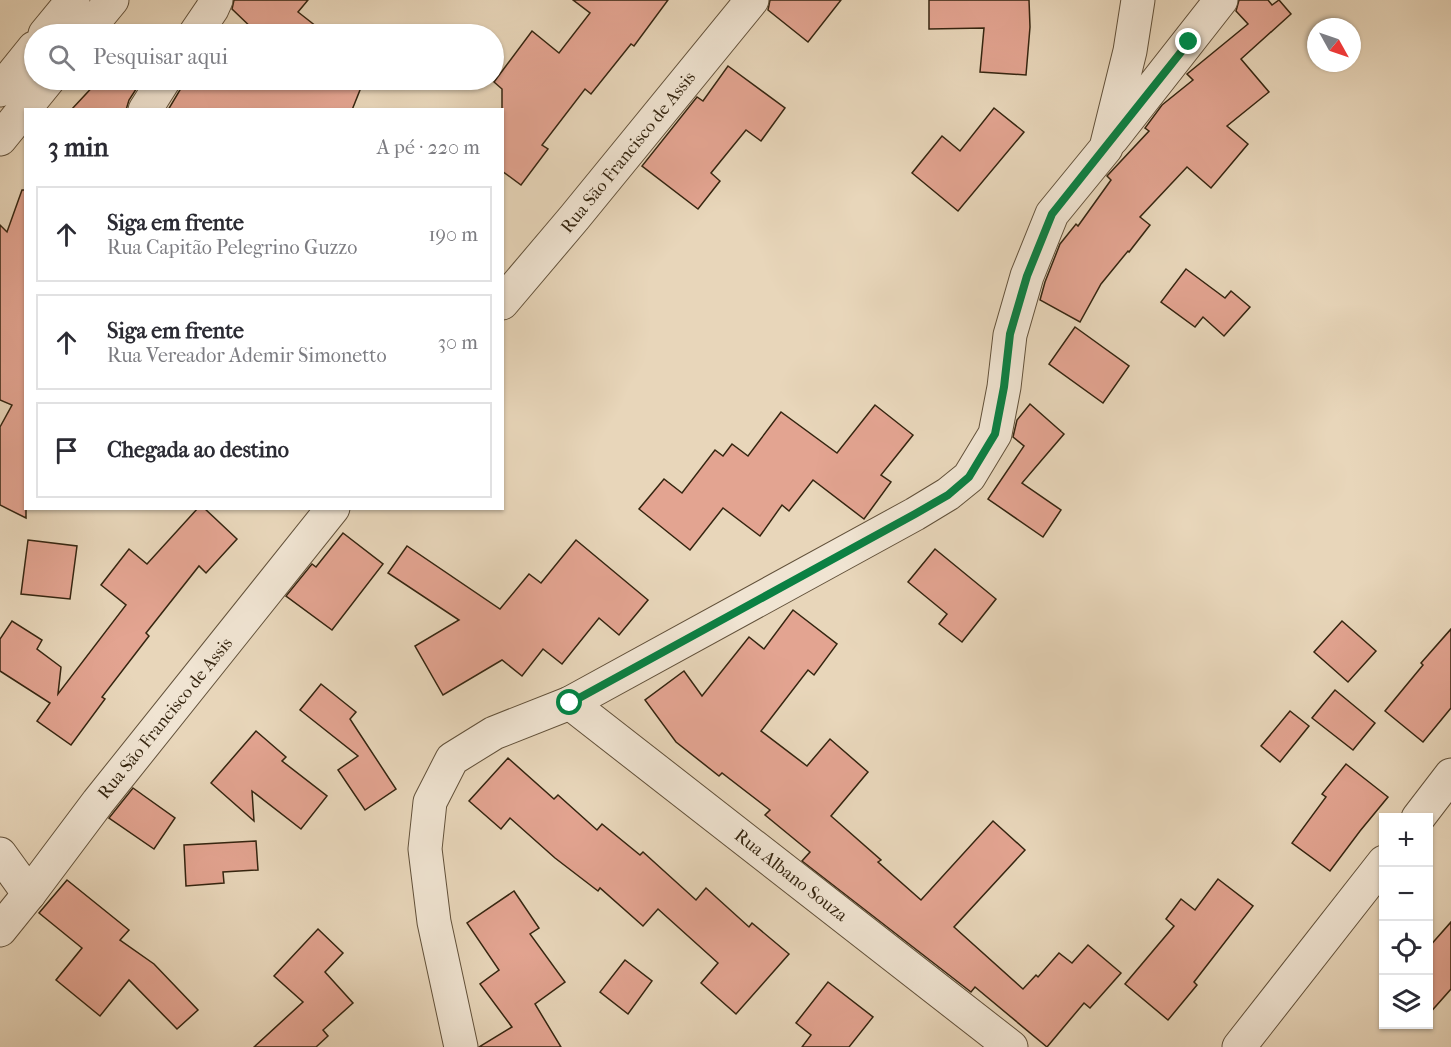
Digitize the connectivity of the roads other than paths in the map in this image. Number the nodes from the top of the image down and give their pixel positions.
1 (73, 0) edge
2 (112, 0) edge
3 (216, 0) edge
4 (752, 0) edge
5 (1138, 0) edge
6 (1221, 0) edge
7 (53, 24) edge
8 (92, 24) edge
9 (202, 24) edge
10 (24, 60) edge
11 (0, 90) edge
12 (40, 90) edge
13 (158, 90) edge
14 (25, 108) edge
15 (146, 108) edge
16 (24, 110) edge
17 (0, 139) edge
18 (1106, 148) junction
19 (504, 301) edge
20 (331, 510) edge
21 (570, 703) junction
22 (1451, 775) edge
23 (1422, 813) edge
24 (0, 854) edge
25 (1379, 866) edge
26 (29, 894) junction
27 (0, 930) edge
28 (461, 1047) edge
29 (1011, 1047) edge
30 (1239, 1047) edge

1 - 7 street
2 - 8 street
3 - 9 street
4 - 19 street, Rua São Francisco de Assis
5 - 18 street
6 - 18 street
10 - 11 street
12 - 14 street
13 - 15 street
16 - 17 street
18 - 21 street
20 - 26 street, Rua São Francisco de Assis
21 - 28 street
21 - 29 street, Rua Albano Souza
22 - 23 street
24 - 26 street
25 - 30 street
26 - 27 street, Rua São Francisco de Assis

